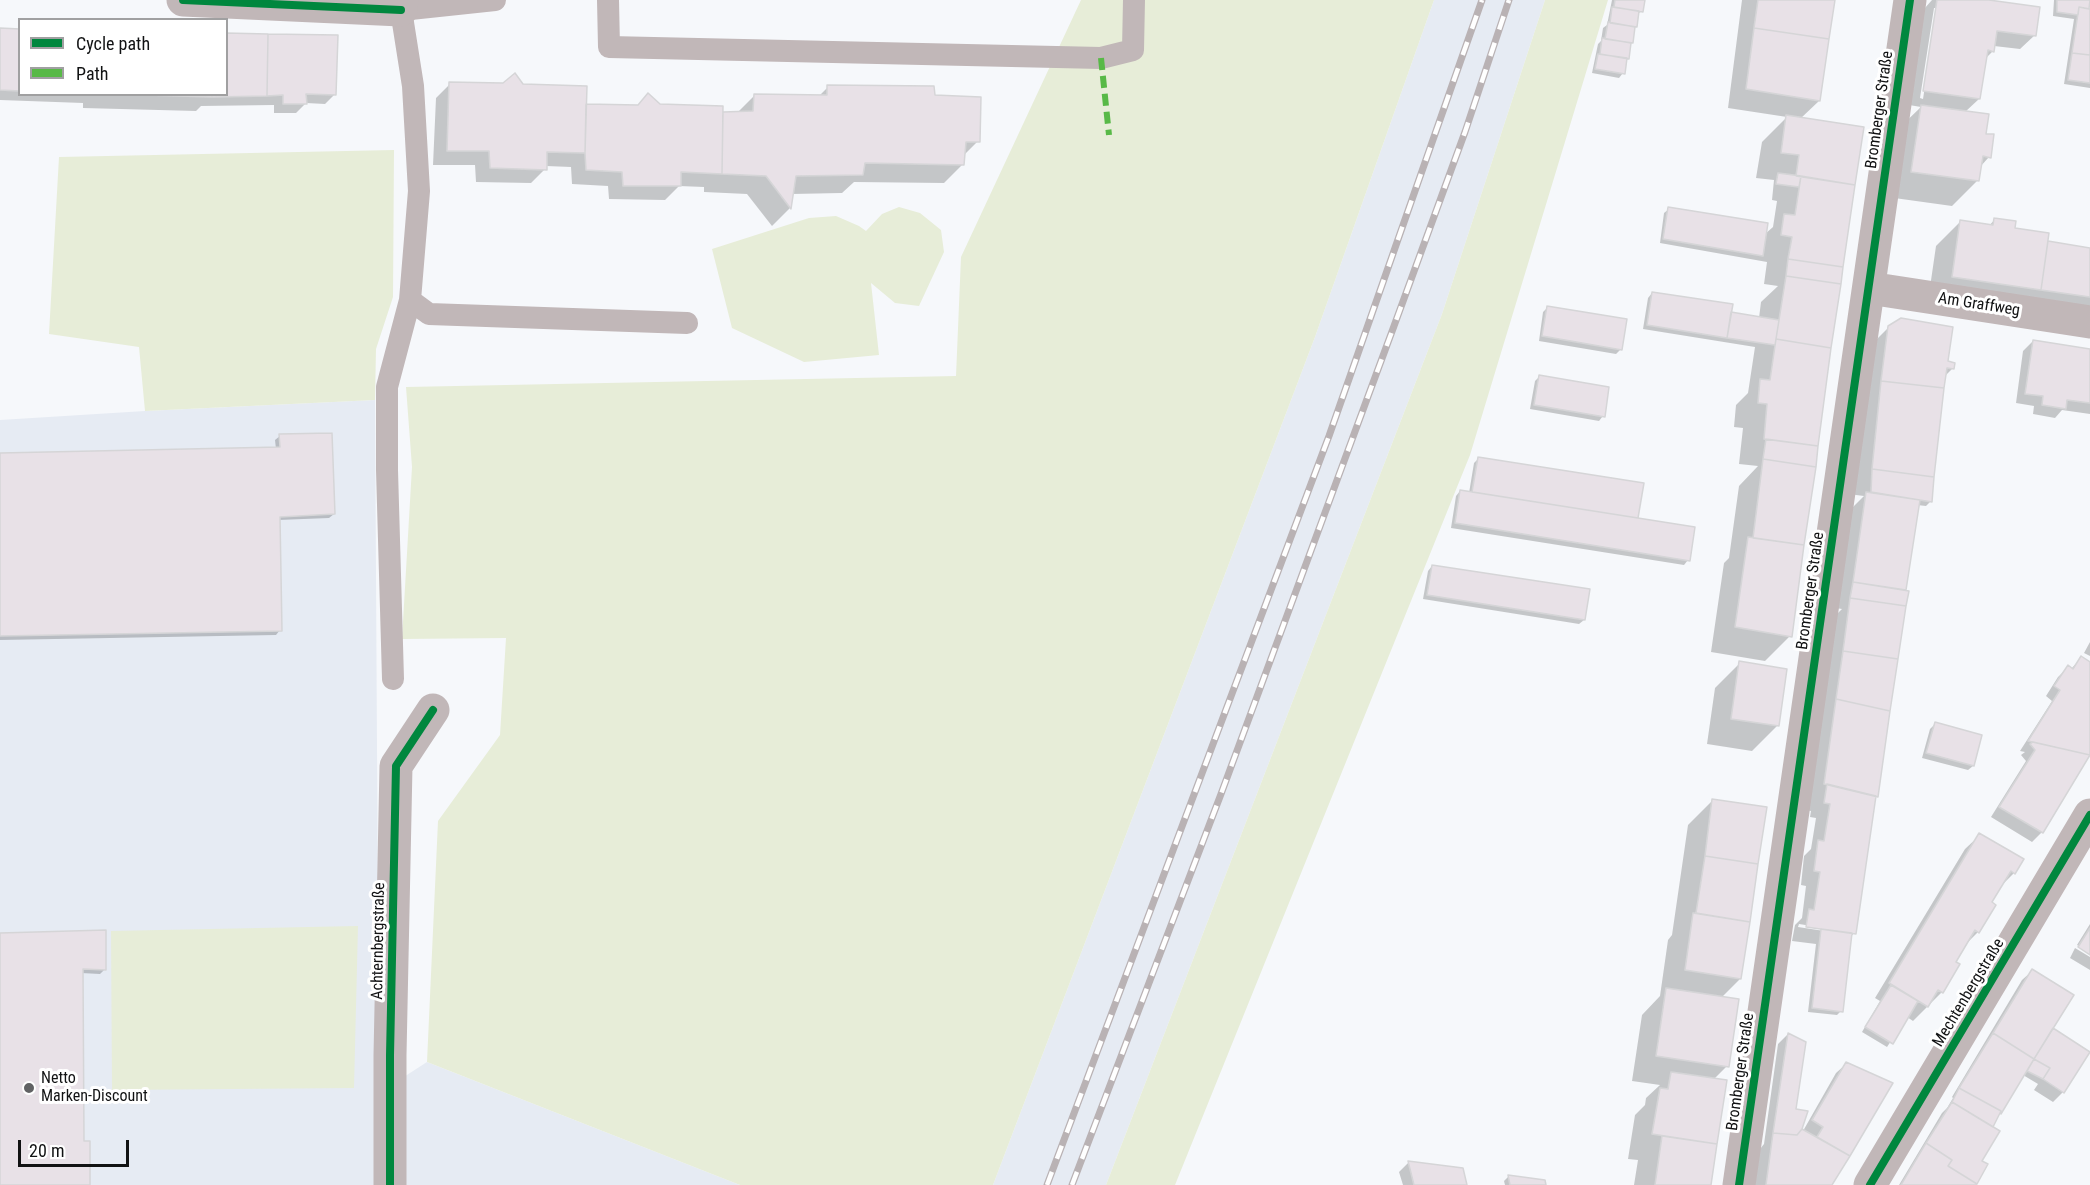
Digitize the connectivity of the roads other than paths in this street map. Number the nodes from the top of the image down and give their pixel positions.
1 (183, 0) edge
2 (495, 0) edge
3 (608, 0) edge
4 (1134, 0) edge
5 (1910, 0) edge
6 (401, 5) edge
7 (1869, 288) junction
8 (410, 300) junction
9 (2090, 322) edge
10 (687, 323) dead end
11 (393, 679) dead end
12 (433, 710) dead end
13 (2090, 815) edge
14 (390, 1185) edge
15 (1738, 1185) edge
16 (1870, 1185) edge

1 - 6 street
2 - 6 lane
3 - 4 lane
5 - 7 street, Bromberger Straße
6 - 8 lane
7 - 9 street, Am Graffweg
7 - 15 street, Bromberger Straße
8 - 10 lane
8 - 11 lane
12 - 14 street, Achternbergstraße
13 - 16 street, Mechtenbergstraße

